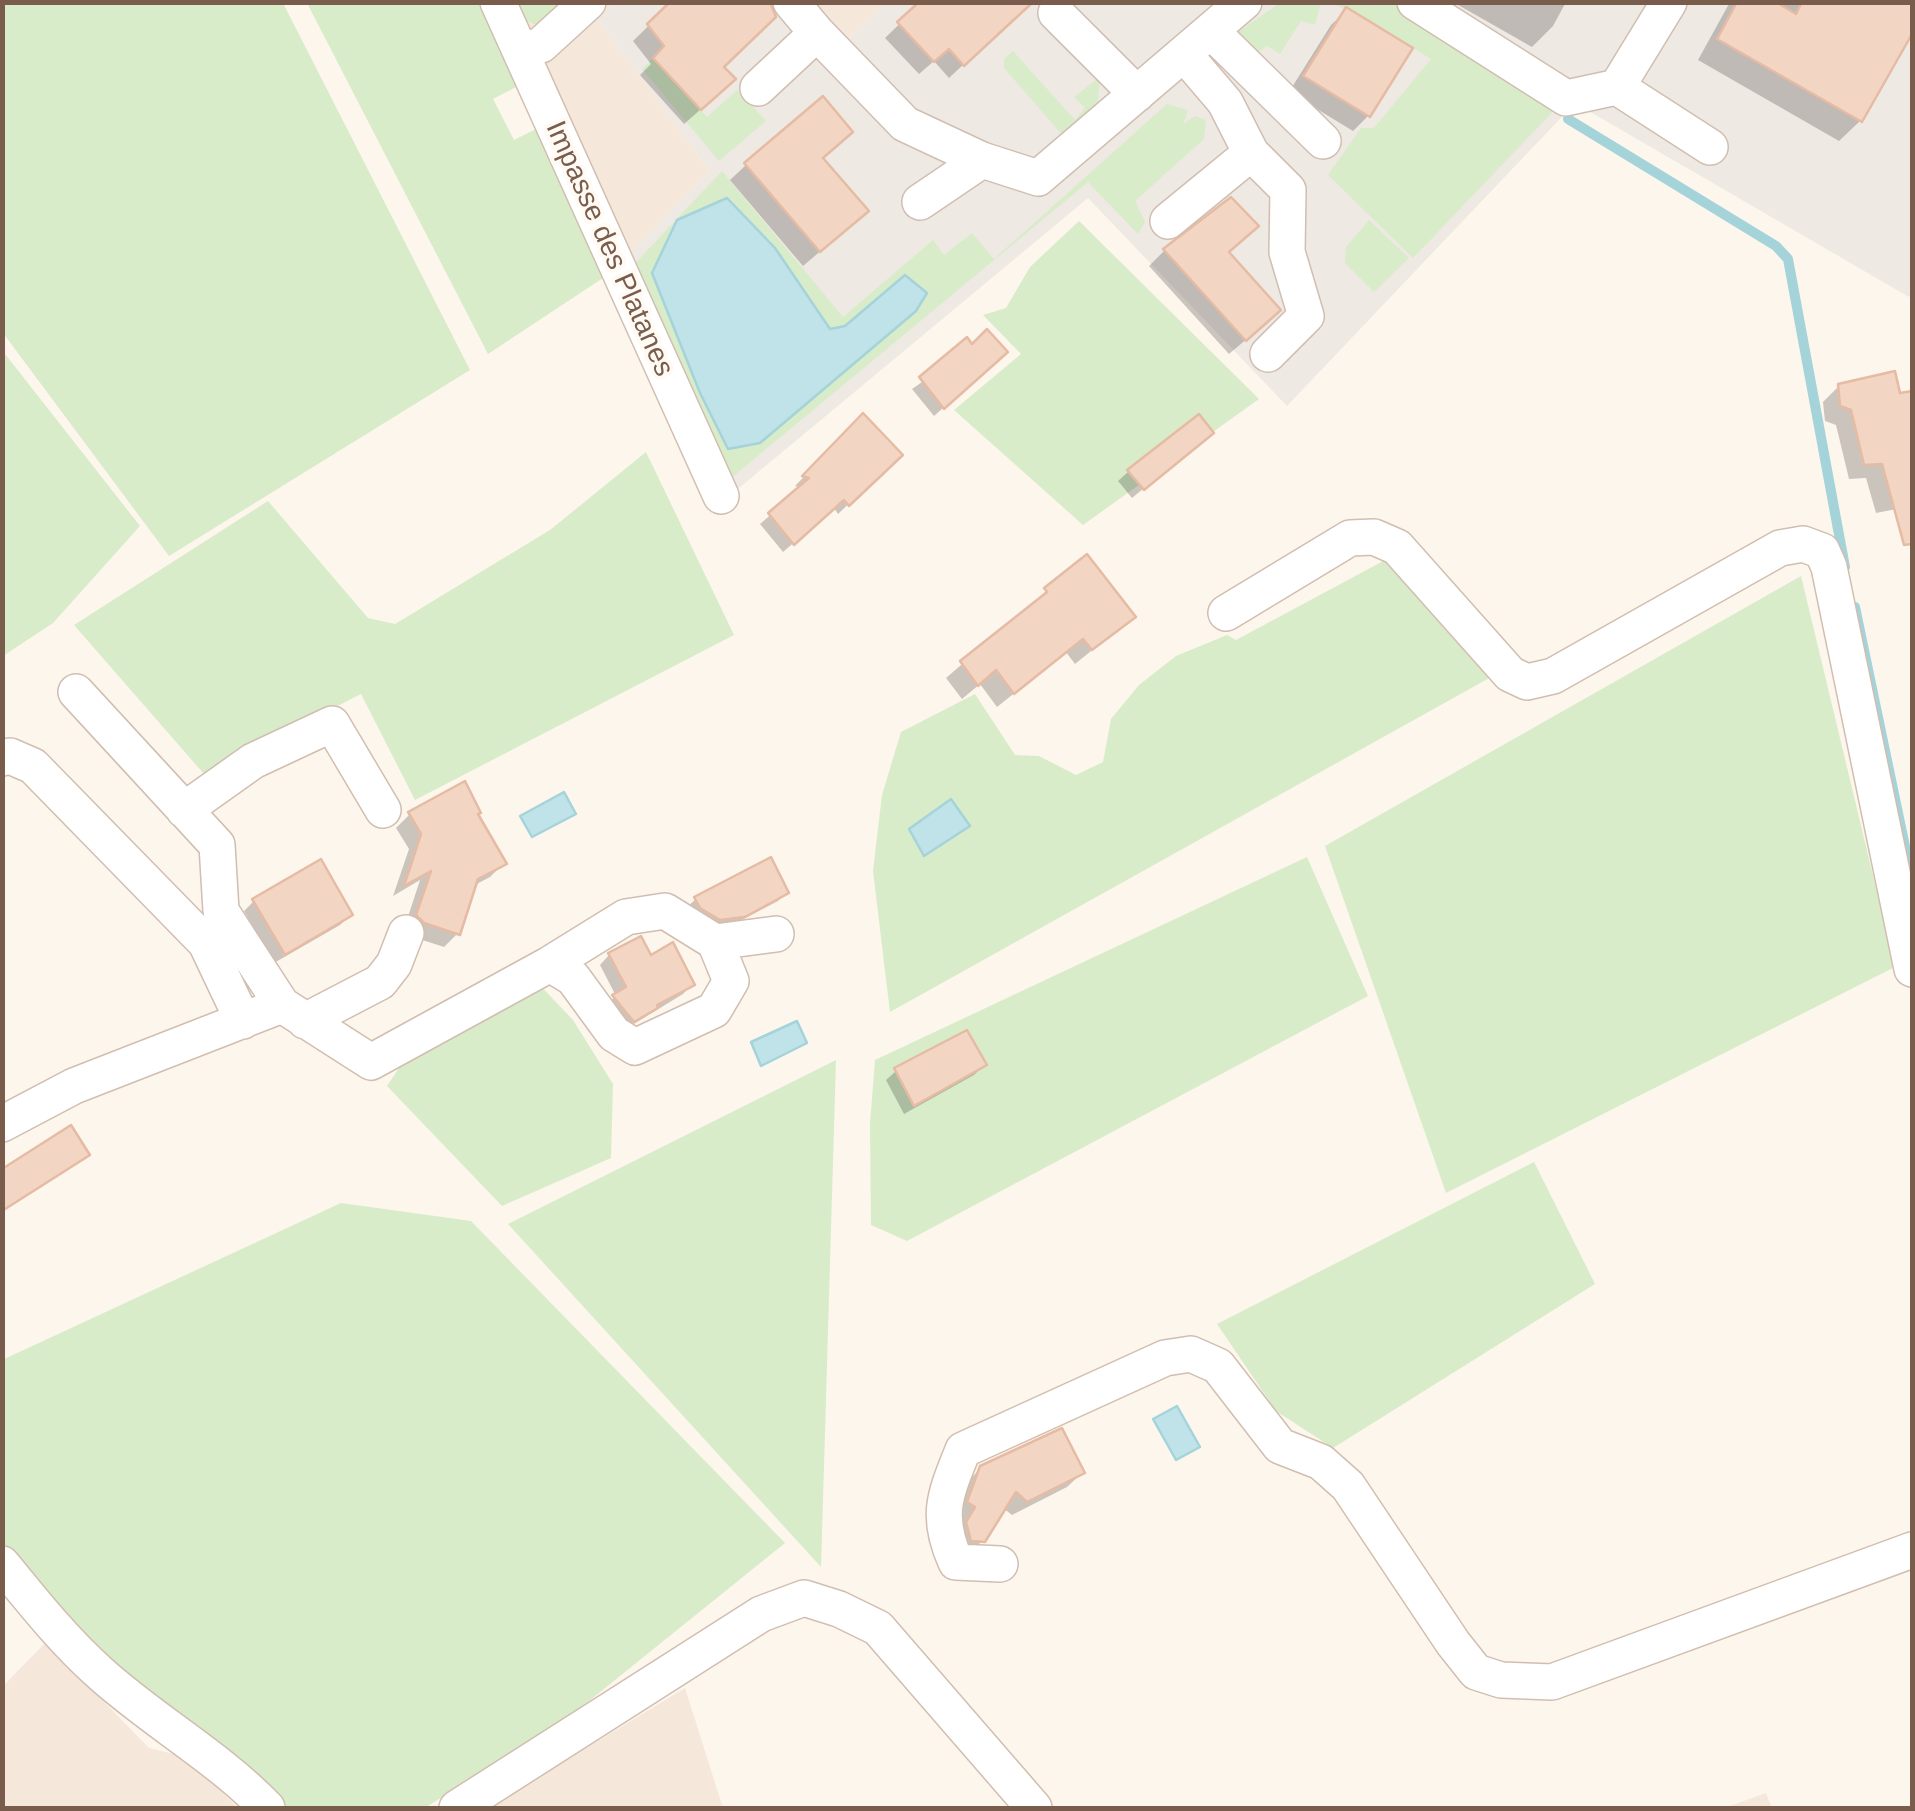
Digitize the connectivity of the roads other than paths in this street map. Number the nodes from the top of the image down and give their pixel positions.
1 (498, 2) edge
2 (588, 2) edge
3 (791, 2) edge
4 (1244, 2) edge
5 (1415, 2) edge
6 (1669, 2) edge
7 (1056, 13) dead end
8 (1211, 30) junction
9 (817, 33) junction
10 (520, 51) junction
11 (1184, 54) junction
12 (1617, 87) junction
13 (758, 88) dead end
14 (1137, 94) junction
15 (1323, 141) dead end
16 (1710, 147) dead end
17 (1251, 153) junction
18 (982, 160) junction
19 (920, 202) dead end
20 (1168, 221) dead end
21 (1268, 354) dead end
22 (720, 496) dead end
23 (1226, 614) dead end
24 (76, 692) dead end
25 (2, 758) edge
26 (184, 810) junction
27 (382, 810) dead end
28 (406, 933) dead end
29 (776, 934) dead end
30 (715, 942) junction
31 (550, 964) junction
32 (1912, 969) edge
33 (293, 1013) junction
34 (242, 1021) junction
35 (2, 1124) edge
36 (1912, 1550) edge
37 (2, 1564) edge
38 (1000, 1564) dead end
39 (267, 1808) edge
40 (457, 1808) edge
41 (1034, 1808) edge

1 - 10 street, Impasse des Platanes
2 - 10 street
3 - 9 street
4 - 8 street
5 - 12 street
6 - 12 street
7 - 14 street
8 - 11 street
8 - 15 street
9 - 13 street
9 - 18 street
10 - 22 street, Impasse des Platanes
11 - 14 street
11 - 17 street
12 - 16 street
14 - 18 street
17 - 20 street
17 - 21 street
18 - 19 street
23 - 32 street
24 - 26 street
25 - 34 street
26 - 27 street
26 - 33 street
28 - 33 street
29 - 30 street
30 - 31 street
30 - 31 street
31 - 33 street
33 - 34 street
34 - 35 street
36 - 38 street
37 - 39 street
40 - 41 street

